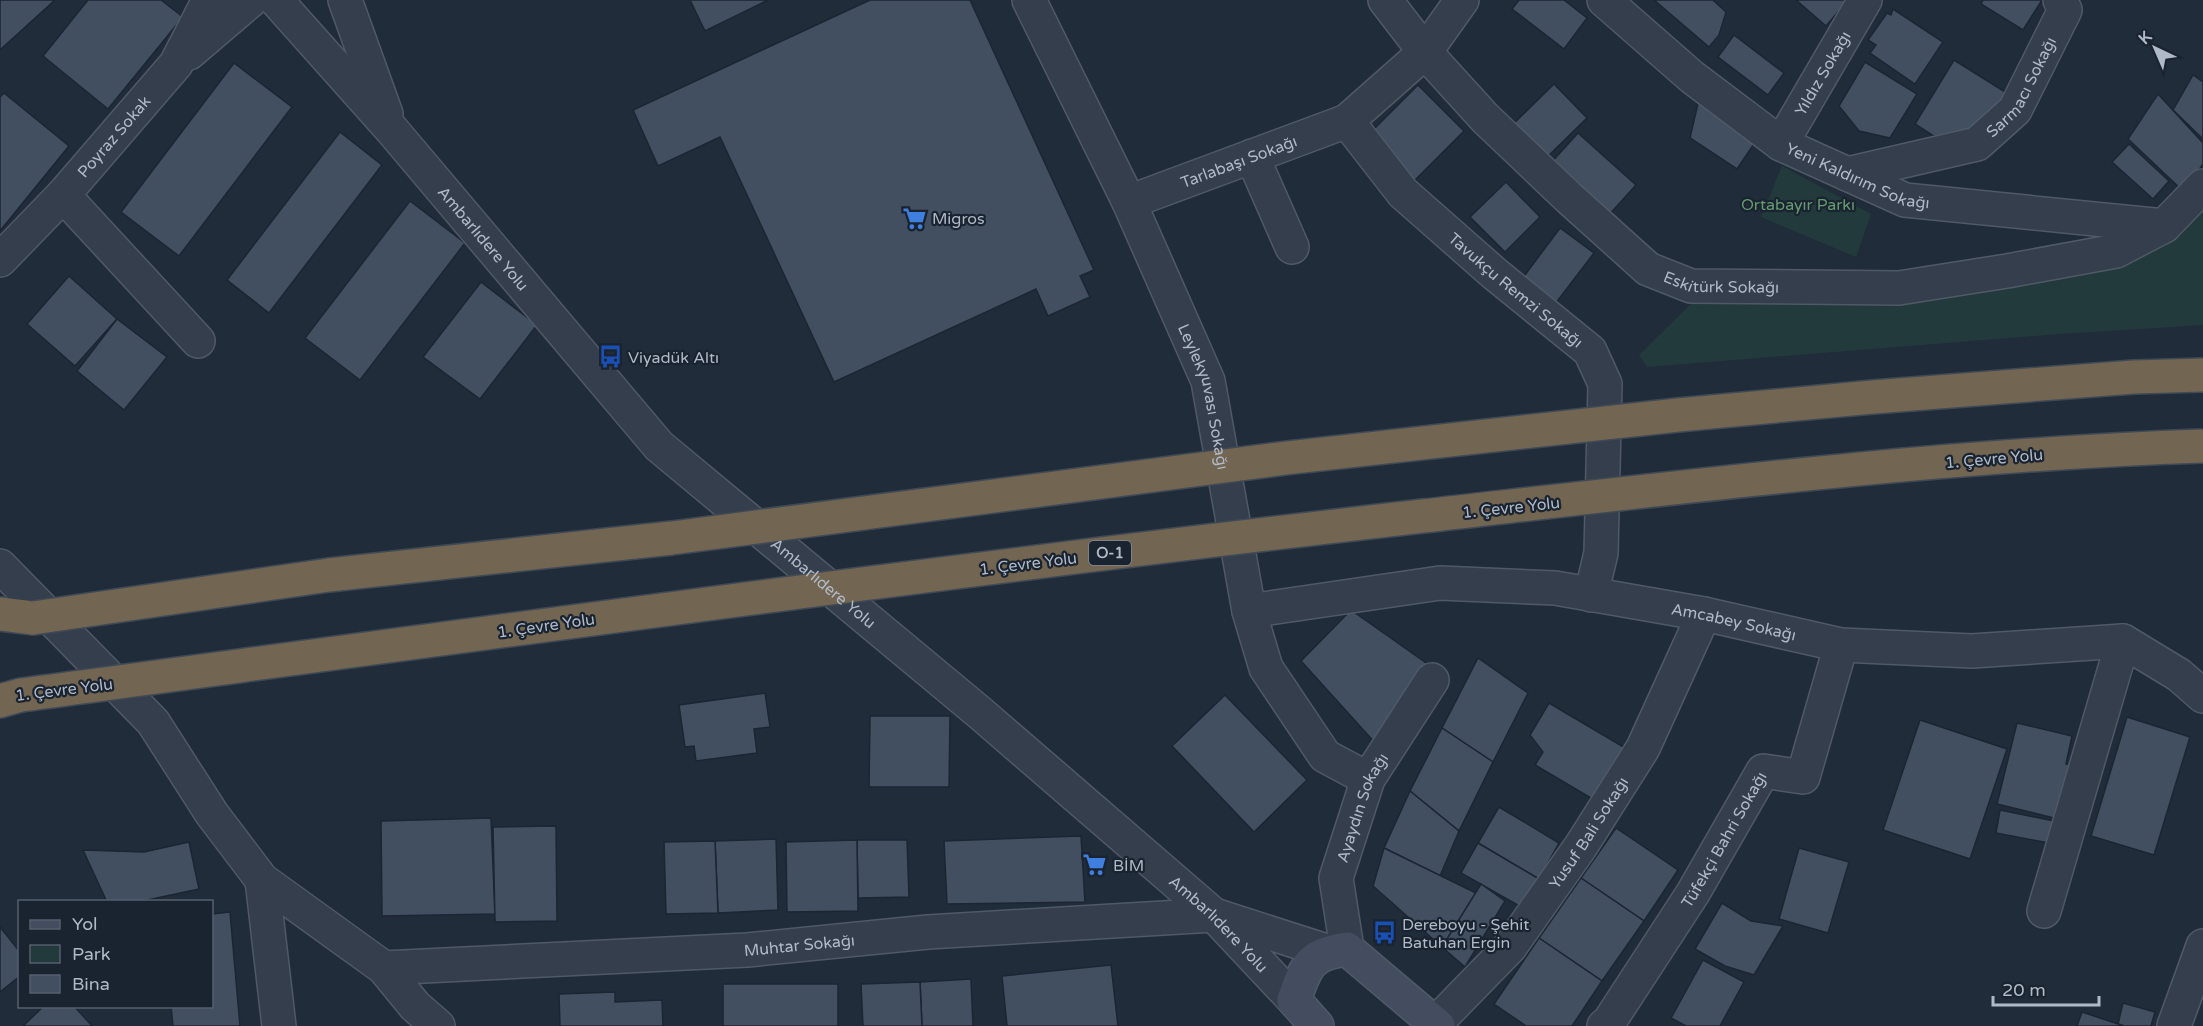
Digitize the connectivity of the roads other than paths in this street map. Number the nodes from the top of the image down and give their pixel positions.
1 (209, 0) edge
2 (251, 0) edge
3 (276, 0) edge
4 (345, 0) edge
5 (1029, 0) edge
6 (1385, 0) edge
7 (1462, 0) edge
8 (1604, 0) edge
9 (1865, 0) edge
10 (2060, 0) edge
11 (1425, 52) junction
12 (176, 64) junction
13 (1347, 121) junction
14 (392, 130) junction
15 (1781, 144) junction
16 (1252, 156) junction
17 (1846, 174) junction
18 (2203, 186) edge
19 (63, 195) junction
20 (1129, 202) junction
21 (2164, 226) junction
22 (1292, 247) dead end
23 (0, 260) edge
24 (198, 341) dead end
25 (2203, 375) edge
26 (2203, 446) edge
27 (0, 566) edge
28 (1591, 595) junction
29 (1249, 611) junction
30 (0, 614) edge
31 (1704, 614) junction
32 (33, 618) junction
33 (0, 623) edge
34 (2124, 641) junction
35 (1841, 645) junction
36 (1432, 680) dead end
37 (2203, 696) edge
38 (7, 698) edge
39 (1368, 779) junction
40 (262, 880) junction
41 (2044, 911) dead end
42 (1214, 915) junction
43 (2203, 946) edge
44 (1336, 950) junction
45 (384, 968) junction
46 (1294, 1000) junction
47 (1436, 1025) edge
48 (279, 1026) edge
49 (438, 1026) edge
50 (1317, 1026) edge
51 (1604, 1026) edge
52 (2174, 1026) edge

1 - 12 street, Poyraz Sokak
2 - 12 street
3 - 14 street, Ambarlıdere Yolu
4 - 14 street, Ambarlıdere Yolu
5 - 20 street, Leylekyuvası Sokağı
6 - 11 street, Eskitürk Sokağı
7 - 11 street
8 - 15 street, Yeni Kaldırım Sokağı
9 - 15 street, Yıldız Sokağı
10 - 17 street, Sarmacı Sokağı
11 - 13 street
11 - 21 street, Eskitürk Sokağı
12 - 19 street, Poyraz Sokak
13 - 16 street, Tarlabaşı Sokağı
13 - 28 street, Tavukçu Remzi Sokağı
14 - 42 street, Ambarlıdere Yolu
15 - 17 street, Yeni Kaldırım Sokağı
16 - 20 street, Tarlabaşı Sokağı
16 - 22 street
17 - 21 street, Yeni Kaldırım Sokağı
18 - 21 street, Eskitürk Sokağı
19 - 23 street, Poyraz Sokak
19 - 24 street
20 - 29 street, Leylekyuvası Sokağı
25 - 32 highway, bridge
26 - 38 highway, 1. Çevre Yolu / O-1, bridge
27 - 40 street
28 - 29 street, Amcabey Sokağı
28 - 31 street, Amcabey Sokağı
29 - 39 street, Leylekyuvası Sokağı
30 - 32 highway
31 - 35 street, Amcabey Sokağı
31 - 47 street, Yusuf Bali Sokağı
32 - 33 highway
34 - 35 street, Amcabey Sokağı
34 - 37 street
34 - 41 street
35 - 51 street, Tüfekçi Bahri Sokağı
36 - 39 street, Ayaydın Sokağı
39 - 44 street, Ayaydın Sokağı
40 - 45 street
40 - 48 street
42 - 44 street
42 - 45 street, Muhtar Sokağı
42 - 46 street, Ambarlıdere Yolu
43 - 52 street
44 - 46 main road
44 - 47 main road
45 - 49 street
46 - 50 main road

